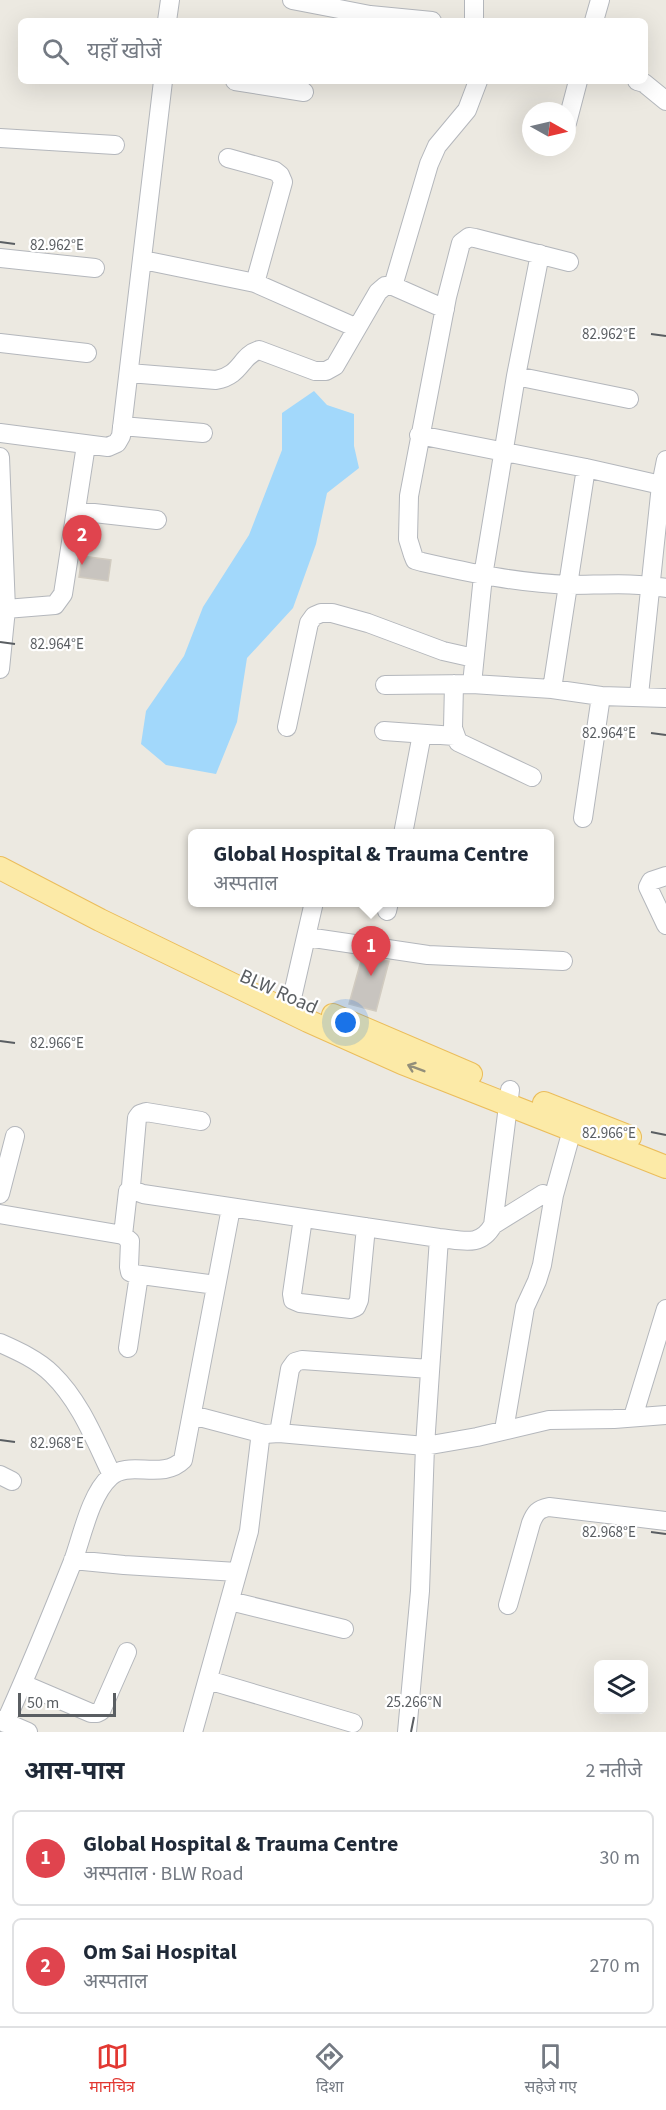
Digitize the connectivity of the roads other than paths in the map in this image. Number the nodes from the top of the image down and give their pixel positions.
1 (170, 0) edge
2 (292, 0) edge
3 (474, 0) edge
4 (600, 0) edge
5 (167, 18) edge
6 (401, 18) edge
7 (474, 18) edge
8 (595, 18) edge
9 (163, 84) edge
10 (254, 84) edge
11 (477, 84) edge
12 (577, 84) edge
13 (645, 84) edge
14 (304, 92) dead end
15 (666, 101) edge
16 (572, 102) edge
17 (0, 138) edge
18 (115, 145) dead end
19 (228, 158) dead end
20 (540, 254) junction
21 (0, 258) edge
22 (143, 260) junction
23 (569, 262) dead end
24 (95, 268) dead end
25 (255, 283) junction
26 (393, 286) junction
27 (445, 309) junction
28 (357, 327) junction
29 (0, 343) edge
30 (87, 354) dead end
31 (129, 373) junction
32 (516, 376) junction
33 (629, 399) dead end
34 (122, 426) junction
35 (0, 433) edge
36 (203, 433) dead end
37 (419, 435) junction
38 (86, 445) junction
39 (503, 452) junction
40 (0, 457) edge
41 (666, 460) edge
42 (586, 468) junction
43 (662, 486) junction
44 (76, 511) junction
45 (157, 520) dead end
46 (483, 576) junction
47 (568, 585) junction
48 (658, 587) edge
49 (6, 609) junction
50 (474, 658) junction
51 (0, 669) edge
52 (463, 684) junction
53 (385, 685) dead end
54 (552, 689) junction
55 (601, 696) junction
56 (639, 696) junction
57 (666, 698) edge
58 (287, 728) dead end
59 (384, 731) dead end
60 (422, 734) junction
61 (455, 736) junction
62 (532, 777) dead end
63 (583, 818) dead end
64 (404, 829) edge
65 (0, 854) edge
66 (0, 868) edge
67 (666, 876) edge
68 (313, 907) edge
69 (666, 925) edge
70 (307, 937) junction
71 (563, 960) dead end
72 (292, 998) junction
73 (509, 1097) junction
74 (201, 1122) dead end
75 (572, 1130) junction
76 (15, 1136) dead end
77 (666, 1151) edge
78 (666, 1167) edge
79 (128, 1191) dead end
80 (0, 1194) edge
81 (543, 1194) dead end
82 (231, 1208) junction
83 (0, 1214) edge
84 (303, 1218) junction
85 (493, 1225) junction
86 (366, 1227) junction
87 (123, 1235) junction
88 (439, 1238) junction
89 (139, 1275) junction
90 (216, 1285) junction
91 (666, 1309) edge
92 (0, 1343) edge
93 (128, 1348) dead end
94 (430, 1369) junction
95 (666, 1414) edge
96 (192, 1415) junction
97 (633, 1417) junction
98 (504, 1430) junction
99 (272, 1434) junction
100 (425, 1446) junction
101 (112, 1475) junction
102 (666, 1521) edge
103 (73, 1560) junction
104 (237, 1572) junction
105 (230, 1601) junction
106 (508, 1605) dead end
107 (344, 1629) dead end
108 (127, 1653) dead end
109 (208, 1680) junction
110 (22, 1684) junction
111 (3, 1722) edge
112 (353, 1723) dead end
113 (28, 1732) edge
114 (193, 1732) edge
115 (407, 1732) edge

1 - 5 street
2 - 6 street
3 - 7 street
4 - 8 street
9 - 22 street
10 - 14 street
11 - 26 street
12 - 16 street
13 - 15 street
17 - 18 street
19 - 25 street
20 - 23 street
20 - 27 street
20 - 32 street
21 - 24 street
22 - 25 street
22 - 31 street
25 - 28 street
26 - 27 street
26 - 28 street
27 - 37 street
28 - 31 street
29 - 30 street
31 - 34 street
32 - 33 street
32 - 39 street
34 - 36 street
34 - 38 street
35 - 38 street
37 - 39 street
37 - 46 street
38 - 44 street
39 - 42 street
39 - 46 street
40 - 49 street
41 - 43 street
42 - 43 street
42 - 47 street
43 - 48 street
44 - 45 street
44 - 49 street
46 - 47 street
46 - 50 street
47 - 48 street
47 - 54 street
48 - 56 street
49 - 51 street
50 - 52 street
50 - 58 street
52 - 53 street
52 - 54 street
52 - 61 street
54 - 55 street
55 - 56 street
55 - 63 street
56 - 57 street
59 - 60 street
60 - 61 street
60 - 64 street
61 - 62 street
65 - 72 main road, BLW Road
73 -> 66 main road
67 - 69 street
68 - 70 street
70 - 71 street
70 - 72 street
72 - 73 main road, BLW Road
73 - 75 main road
73 - 77 main road, BLW Road
73 - 85 street
74 - 82 street
75 - 78 main road
75 - 98 street
76 - 80 street
79 - 87 street
81 - 85 street
82 - 84 street
82 - 90 street
83 - 87 street
84 - 86 street
84 - 86 street
85 - 88 street
86 - 88 street
87 - 89 street
88 - 94 street
89 - 90 street
89 - 93 street
90 - 96 street
91 - 97 street
92 - 101 street
94 - 99 street
94 - 100 street
95 - 97 street
96 - 99 street
96 - 101 street
97 - 98 street
98 - 100 street
99 - 100 street
99 - 104 street
100 - 115 street
101 - 103 street
102 - 106 street
103 - 104 street
103 - 110 street
104 - 105 street
105 - 107 street
105 - 109 street
108 - 110 street
109 - 112 street
109 - 114 street
110 - 111 street
111 - 113 street

